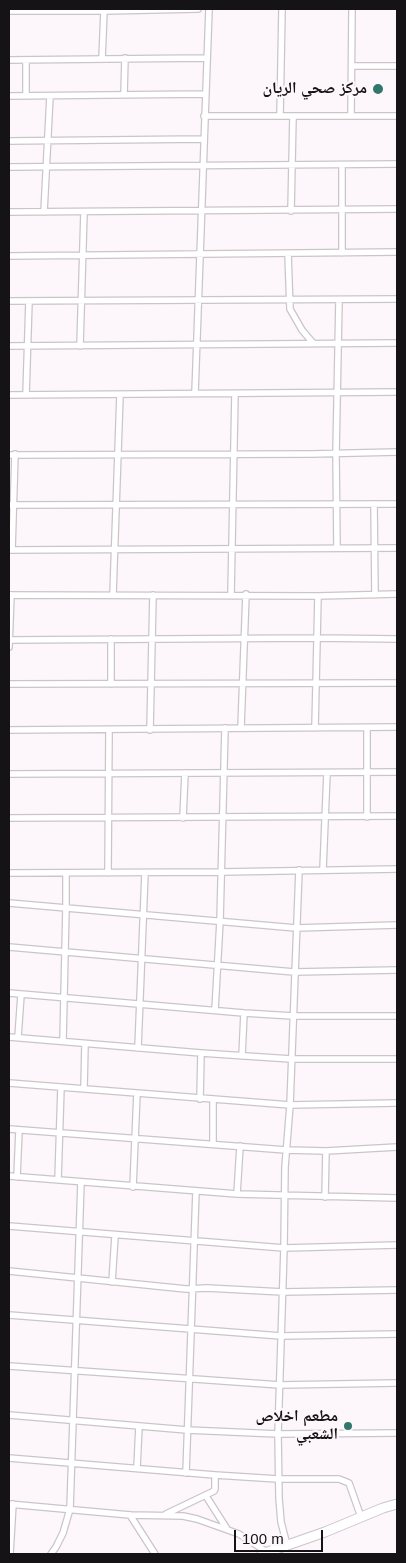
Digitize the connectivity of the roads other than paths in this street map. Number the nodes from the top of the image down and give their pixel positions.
1 (145, 9) edge
2 (198, 9) edge
3 (209, 9) edge
4 (282, 9) edge
5 (352, 9) edge
6 (56, 10) edge
7 (9, 11) edge
8 (104, 11) junction
9 (125, 58) junction
10 (206, 58) junction
11 (102, 59) junction
12 (9, 60) edge
13 (26, 60) junction
14 (352, 66) junction
15 (397, 66) edge
16 (124, 94) junction
17 (205, 94) junction
18 (9, 96) edge
19 (26, 96) junction
20 (50, 96) junction
21 (204, 116) junction
22 (280, 116) junction
23 (293, 116) junction
24 (351, 116) junction
25 (397, 116) edge
26 (203, 139) junction
27 (9, 141) edge
28 (47, 141) junction
29 (292, 164) junction
30 (397, 164) edge
31 (342, 165) junction
32 (202, 166) junction
33 (9, 167) edge
34 (46, 167) junction
35 (397, 209) edge
36 (342, 210) junction
37 (291, 211) junction
38 (9, 212) edge
39 (44, 212) junction
40 (84, 212) junction
41 (202, 212) junction
42 (397, 252) edge
43 (342, 253) junction
44 (200, 254) junction
45 (288, 254) junction
46 (9, 256) edge
47 (83, 256) junction
48 (397, 299) edge
49 (198, 300) junction
50 (289, 300) junction
51 (339, 300) junction
52 (9, 301) edge
53 (29, 301) junction
54 (82, 301) junction
55 (339, 342) junction
56 (196, 343) junction
57 (313, 343) junction
58 (397, 343) edge
59 (9, 346) edge
60 (27, 346) junction
61 (80, 346) junction
62 (397, 392) edge
63 (337, 393) junction
64 (195, 394) junction
65 (236, 394) junction
66 (9, 395) edge
67 (26, 395) junction
68 (120, 395) junction
69 (397, 452) edge
70 (119, 453) junction
71 (12, 454) edge
72 (235, 454) junction
73 (336, 454) junction
74 (337, 504) junction
75 (374, 504) junction
76 (397, 504) edge
77 (11, 505) edge
78 (117, 505) junction
79 (232, 505) junction
80 (337, 548) junction
81 (374, 548) junction
82 (397, 548) edge
83 (10, 550) edge
84 (114, 550) junction
85 (231, 550) junction
86 (113, 594) junction
87 (231, 594) junction
88 (246, 594) junction
89 (397, 594) edge
90 (10, 595) edge
91 (153, 595) junction
92 (375, 595) junction
93 (318, 596) junction
94 (244, 638) junction
95 (316, 638) junction
96 (153, 639) junction
97 (397, 639) edge
98 (9, 640) edge
99 (111, 640) junction
100 (9, 647) edge
101 (315, 683) junction
102 (397, 683) edge
103 (9, 684) edge
104 (111, 684) junction
105 (151, 684) junction
106 (242, 684) junction
107 (241, 727) junction
108 (397, 727) edge
109 (225, 728) junction
110 (315, 728) junction
111 (367, 728) junction
112 (9, 730) edge
113 (109, 730) junction
114 (150, 730) junction
115 (327, 772) junction
116 (367, 772) junction
117 (397, 772) edge
118 (109, 773) junction
119 (185, 773) junction
120 (223, 773) junction
121 (9, 774) edge
122 (397, 816) edge
123 (325, 817) junction
124 (367, 817) junction
125 (9, 818) edge
126 (108, 818) junction
127 (183, 818) junction
128 (222, 818) junction
129 (323, 869) junction
130 (397, 869) edge
131 (298, 870) junction
132 (221, 872) junction
133 (9, 873) edge
134 (66, 873) junction
135 (108, 873) junction
136 (145, 873) junction
137 (9, 903) edge
138 (66, 907) junction
139 (144, 914) junction
140 (220, 922) junction
141 (397, 925) edge
142 (296, 928) junction
143 (9, 947) edge
144 (65, 952) junction
145 (142, 959) junction
146 (218, 965) junction
147 (397, 970) edge
148 (294, 972) junction
149 (9, 993) edge
150 (21, 994) junction
151 (64, 997) junction
152 (140, 1004) junction
153 (214, 1010) junction
154 (244, 1013) junction
155 (293, 1016) junction
156 (397, 1016) edge
157 (9, 1037) edge
158 (18, 1038) junction
159 (63, 1041) junction
160 (85, 1044) junction
161 (138, 1048) junction
162 (201, 1054) junction
163 (242, 1056) junction
164 (291, 1059) junction
165 (397, 1059) edge
166 (9, 1083) edge
167 (61, 1087) junction
168 (84, 1088) junction
169 (137, 1093) junction
170 (200, 1099) junction
171 (213, 1100) junction
172 (397, 1103) edge
173 (290, 1105) junction
174 (9, 1129) edge
175 (19, 1130) junction
176 (59, 1132) junction
177 (135, 1138) junction
178 (213, 1144) junction
179 (240, 1146) junction
180 (397, 1147) edge
181 (286, 1150) junction
182 (326, 1151) junction
183 (9, 1176) edge
184 (17, 1177) junction
185 (58, 1180) junction
186 (81, 1182) junction
187 (133, 1186) junction
188 (196, 1192) junction
189 (238, 1194) junction
190 (285, 1195) junction
191 (325, 1196) junction
192 (397, 1198) edge
193 (9, 1226) edge
194 (80, 1232) junction
195 (115, 1236) junction
196 (195, 1240) junction
197 (397, 1245) edge
198 (284, 1248) junction
199 (9, 1271) edge
200 (78, 1278) junction
201 (112, 1282) junction
202 (194, 1289) junction
203 (397, 1290) edge
204 (283, 1292) junction
205 (9, 1315) edge
206 (77, 1321) junction
207 (192, 1329) junction
208 (397, 1334) edge
209 (281, 1336) junction
210 (9, 1366) edge
211 (75, 1371) junction
212 (190, 1379) junction
213 (397, 1383) edge
214 (280, 1385) junction
215 (9, 1415) edge
216 (74, 1420) junction
217 (139, 1426) junction
218 (187, 1430) junction
219 (397, 1432) edge
220 (278, 1434) junction
221 (9, 1458) edge
222 (72, 1464) junction
223 (137, 1468) junction
224 (186, 1473) junction
225 (214, 1476) junction
226 (278, 1479) junction
227 (206, 1496) junction
228 (397, 1498) edge
229 (11, 1504) edge
230 (397, 1504) edge
231 (383, 1508) junction
232 (70, 1509) junction
233 (130, 1515) junction
234 (164, 1515) junction
235 (361, 1516) junction
236 (227, 1529) junction
237 (287, 1546) junction
238 (265, 1553) edge
239 (10, 1554) edge
240 (51, 1554) edge
241 (155, 1554) edge

1 - 2 street
1 - 8 street
3 - 10 street
4 - 22 street
5 - 14 street
6 - 7 street
6 - 8 street
8 - 11 street
9 - 10 street
9 - 11 street
9 - 16 street
10 - 17 street
11 - 13 street
12 - 13 street
13 - 19 street
14 - 15 street
14 - 24 street
16 - 17 street
16 - 20 street
17 - 21 street
18 - 19 street
19 - 20 street
20 - 28 street
21 - 22 street
21 - 26 street
22 - 23 street
23 - 24 street
23 - 29 street
24 - 25 street
26 - 28 street
26 - 32 street
27 - 28 street
28 - 34 street
29 - 31 street
29 - 32 street
29 - 37 street
30 - 31 street
31 - 36 street
32 - 34 street
32 - 41 street
33 - 34 street
34 - 39 street
35 - 36 street
36 - 37 street
36 - 43 street
37 - 41 street
38 - 39 street
39 - 40 street
40 - 41 street
40 - 47 street
41 - 44 street
42 - 43 street
43 - 45 street
44 - 45 street
44 - 47 street
44 - 49 street
45 - 50 street
46 - 47 street
47 - 54 street
48 - 51 street
49 - 50 street
49 - 54 street
49 - 56 street
50 - 51 street
50 - 57 street
51 - 55 street
52 - 53 street
53 - 54 street
53 - 60 street
54 - 61 street
55 - 57 street
55 - 58 street
55 - 63 street
56 - 57 street
56 - 61 street
56 - 64 street
59 - 60 street
60 - 61 street
60 - 67 street
62 - 63 street
63 - 65 street
63 - 73 street
64 - 65 street
64 - 68 street
65 - 72 street
66 - 67 street
67 - 68 street
68 - 70 street
69 - 73 street
70 - 71 street
70 - 72 street
70 - 78 street
71 - 77 street
72 - 73 street
72 - 79 street
73 - 74 street
74 - 75 street
74 - 79 street
74 - 80 street
75 - 76 street
75 - 81 street
77 - 78 street
77 - 83 street
78 - 79 street
78 - 84 street
79 - 85 street
80 - 81 street
80 - 85 street
81 - 82 street
81 - 92 street
83 - 84 street
84 - 85 street
84 - 86 street
85 - 87 street
86 - 90 street
86 - 91 street
87 - 88 street
87 - 91 street
88 - 93 street
88 - 94 street
89 - 92 street
90 - 98 street
91 - 96 street
92 - 93 street
93 - 95 street
94 - 95 street
94 - 96 street
94 - 106 street
95 - 97 street
95 - 101 street
96 - 99 street
96 - 105 street
98 - 99 street
98 - 100 street
99 - 104 street
101 - 102 street
101 - 106 street
101 - 110 street
103 - 104 street
104 - 105 street
105 - 106 street
105 - 114 street
106 - 107 street
107 - 109 street
107 - 110 street
108 - 111 street
109 - 114 street
109 - 120 street
110 - 111 street
111 - 116 street
112 - 113 street
113 - 114 street
113 - 118 street
115 - 116 street
115 - 120 street
115 - 123 street
116 - 117 street
116 - 124 street
118 - 119 street
118 - 121 street
118 - 126 street
119 - 120 street
119 - 127 street
120 - 128 street
122 - 124 street
123 - 124 street
123 - 128 street
123 - 129 street
125 - 126 street
126 - 127 street
126 - 135 street
127 - 128 street
128 - 132 street
129 - 130 street
129 - 131 street
131 - 132 street
131 - 142 street
132 - 136 street
132 - 140 street
133 - 134 street
134 - 135 street
134 - 138 street
135 - 136 street
136 - 139 street
137 - 138 street
138 - 139 street
138 - 144 street
139 - 140 street
139 - 145 street
140 - 142 street
140 - 146 street
141 - 142 street
142 - 148 street
143 - 144 street
144 - 145 street
144 - 151 street
145 - 146 street
145 - 152 street
146 - 148 street
146 - 153 street
147 - 148 street
148 - 155 street
149 - 150 street
150 - 151 street
150 - 158 street
151 - 152 street
151 - 159 street
152 - 153 street
152 - 161 street
153 - 154 street
154 - 155 street
154 - 163 street
155 - 156 street
155 - 164 street
157 - 158 street
158 - 159 street
159 - 160 street
160 - 161 street
160 - 168 street
161 - 162 street
162 - 163 street
162 - 170 street
163 - 164 street
164 - 165 street
164 - 173 street
166 - 167 street
167 - 168 street
167 - 176 street
168 - 169 street
169 - 170 street
169 - 177 street
170 - 171 street
171 - 173 street
171 - 178 street
172 - 173 street
173 - 181 street
174 - 175 street
175 - 176 street
175 - 184 street
176 - 177 street
176 - 185 street
177 - 178 street
177 - 187 street
178 - 179 street
179 - 181 street
179 - 189 street
180 - 182 street
181 - 182 street
181 - 190 street
182 - 191 street
183 - 184 street
184 - 185 street
185 - 186 street
186 - 187 street
186 - 194 street
187 - 188 street
188 - 189 street
188 - 196 street
189 - 190 street
190 - 191 street
190 - 198 street
191 - 192 street
193 - 194 street
194 - 195 street
194 - 200 street
195 - 196 street
195 - 201 street
196 - 198 street
196 - 202 street
197 - 198 street
198 - 204 street
199 - 200 street
200 - 201 street
200 - 206 street
201 - 202 street
202 - 204 street
202 - 207 street
203 - 204 street
204 - 209 street
205 - 206 street
206 - 207 street
206 - 211 street
207 - 209 street
207 - 212 street
208 - 209 street
209 - 214 street
210 - 211 street
211 - 212 street
211 - 216 street
212 - 214 street
212 - 218 street
213 - 214 street
214 - 220 street
215 - 216 street
216 - 217 street
216 - 222 street
217 - 218 street
217 - 223 street
218 - 220 street
218 - 224 street
219 - 220 street
220 - 226 street
221 - 222 street
222 - 223 street
222 - 232 street
223 - 224 street
224 - 225 street
225 - 226 street
225 - 227 street
226 - 235 street
226 - 237 street
227 - 234 street
227 - 236 street
228 - 231 highway
229 - 232 street
229 - 239 street
230 - 231 highway
231 - 235 highway
232 - 233 street
232 - 240 street
233 - 234 street
233 - 241 street
234 - 236 street
235 - 237 highway
236 - 238 street
237 - 238 highway

